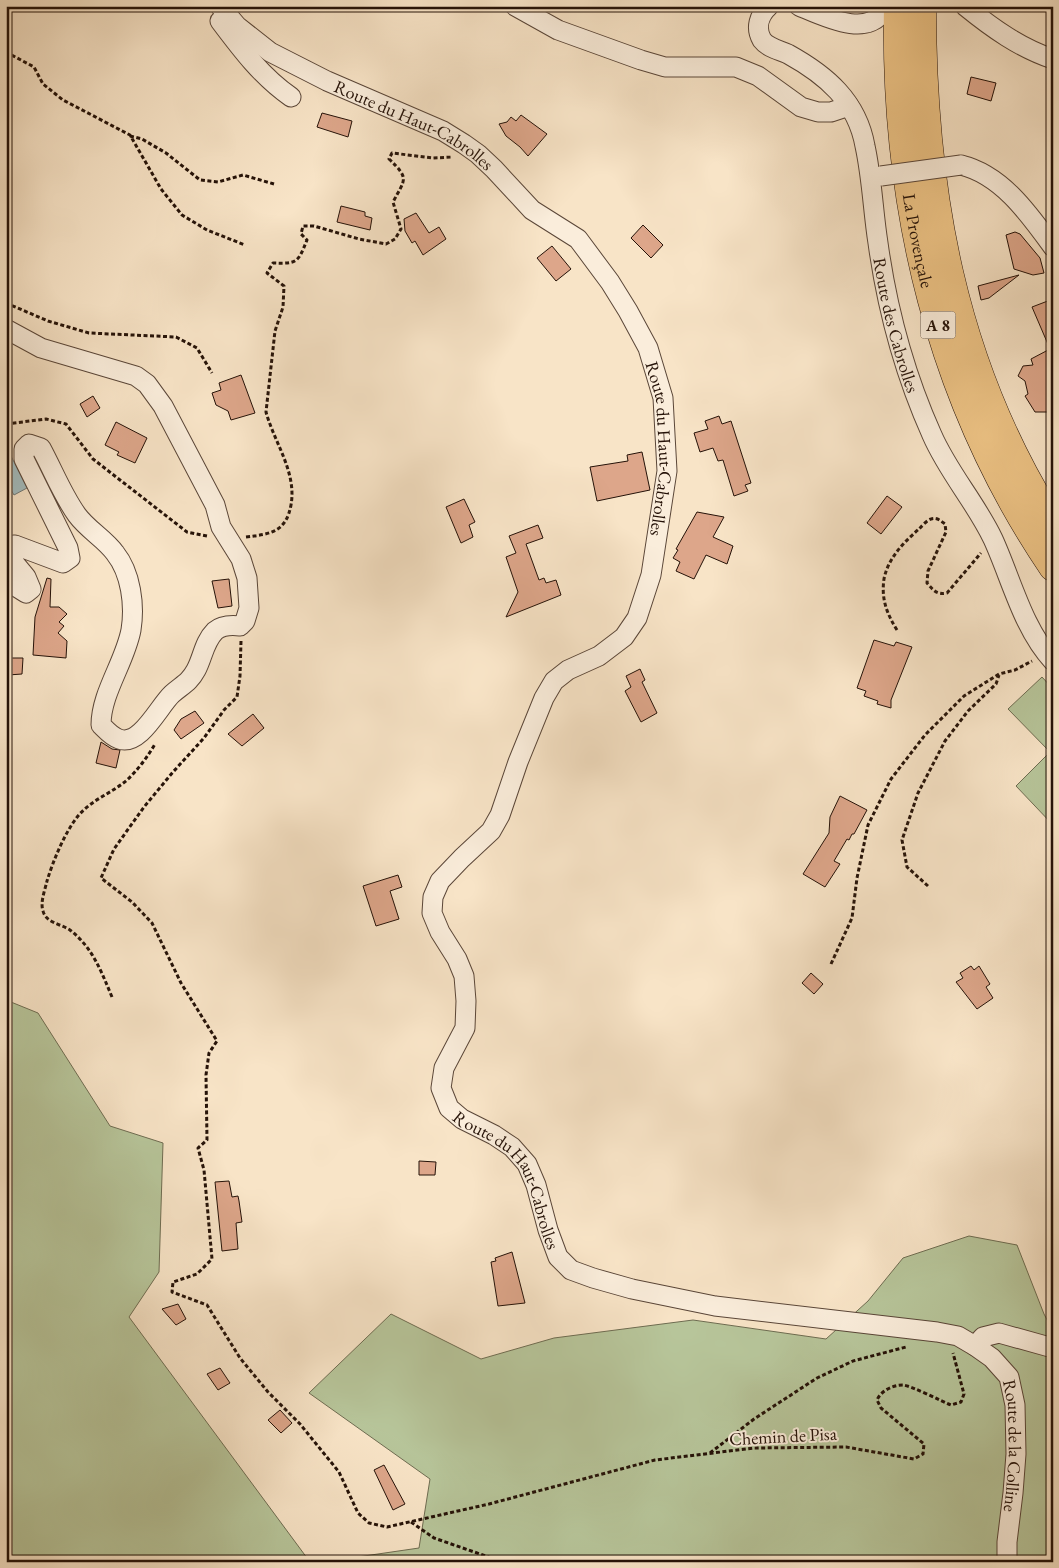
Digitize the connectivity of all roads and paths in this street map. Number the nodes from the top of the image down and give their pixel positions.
1 (515, 6) edge
2 (768, 6) edge
3 (799, 6) edge
4 (885, 6) edge
5 (898, 6) edge
6 (922, 6) edge
7 (965, 6) edge
8 (221, 8) edge
9 (6, 52) edge
10 (1053, 59) edge
11 (291, 97) dead end
12 (849, 106) junction
13 (130, 135) junction
14 (456, 157) dead end
15 (875, 177) junction
16 (274, 184) dead end
17 (245, 244) dead end
18 (1053, 247) edge
19 (6, 303) edge
20 (6, 329) edge
21 (212, 373) dead end
22 (6, 424) edge
23 (1053, 524) edge
24 (225, 533) junction
25 (993, 540) junction
26 (1053, 567) edge
27 (6, 571) edge
28 (240, 626) junction
29 (897, 630) dead end
30 (1049, 657) edge
31 (999, 674) junction
32 (160, 737) dead end
33 (928, 886) dead end
34 (831, 964) dead end
35 (112, 997) dead end
36 (958, 1336) junction
37 (910, 1346) dead end
38 (975, 1346) junction
39 (1053, 1348) edge
40 (709, 1454) junction
41 (411, 1522) junction
42 (503, 1562) edge
43 (1007, 1562) edge

1 - 12 street
2 - 12 street, Route des Cabrolles
3 - 4 street
5 - 26 highway, La Provençale / A 8
6 - 23 highway, La Provençale / A 8
7 - 10 street
8 - 11 street
8 - 36 street, Route du Haut-Cabrolles
9 - 13 path
12 - 15 street, Route des Cabrolles
13 - 16 path
13 - 17 path
14 - 24 path
15 - 18 street, bridge
15 - 25 street, Route des Cabrolles
19 - 21 path
20 - 24 street
22 - 24 path
24 - 28 street
25 - 29 path
25 - 30 street, Route des Cabrolles
27 - 28 street
28 - 41 path, Chemin de Pisa
30 - 31 path
31 - 33 path
31 - 34 path
32 - 35 path
36 - 38 street, Route du Haut-Cabrolles
36 - 40 path, Chemin de Pisa
37 - 40 path
38 - 39 street
38 - 43 street, Route de la Colline
40 - 41 path, Chemin de Pisa
41 - 42 path

